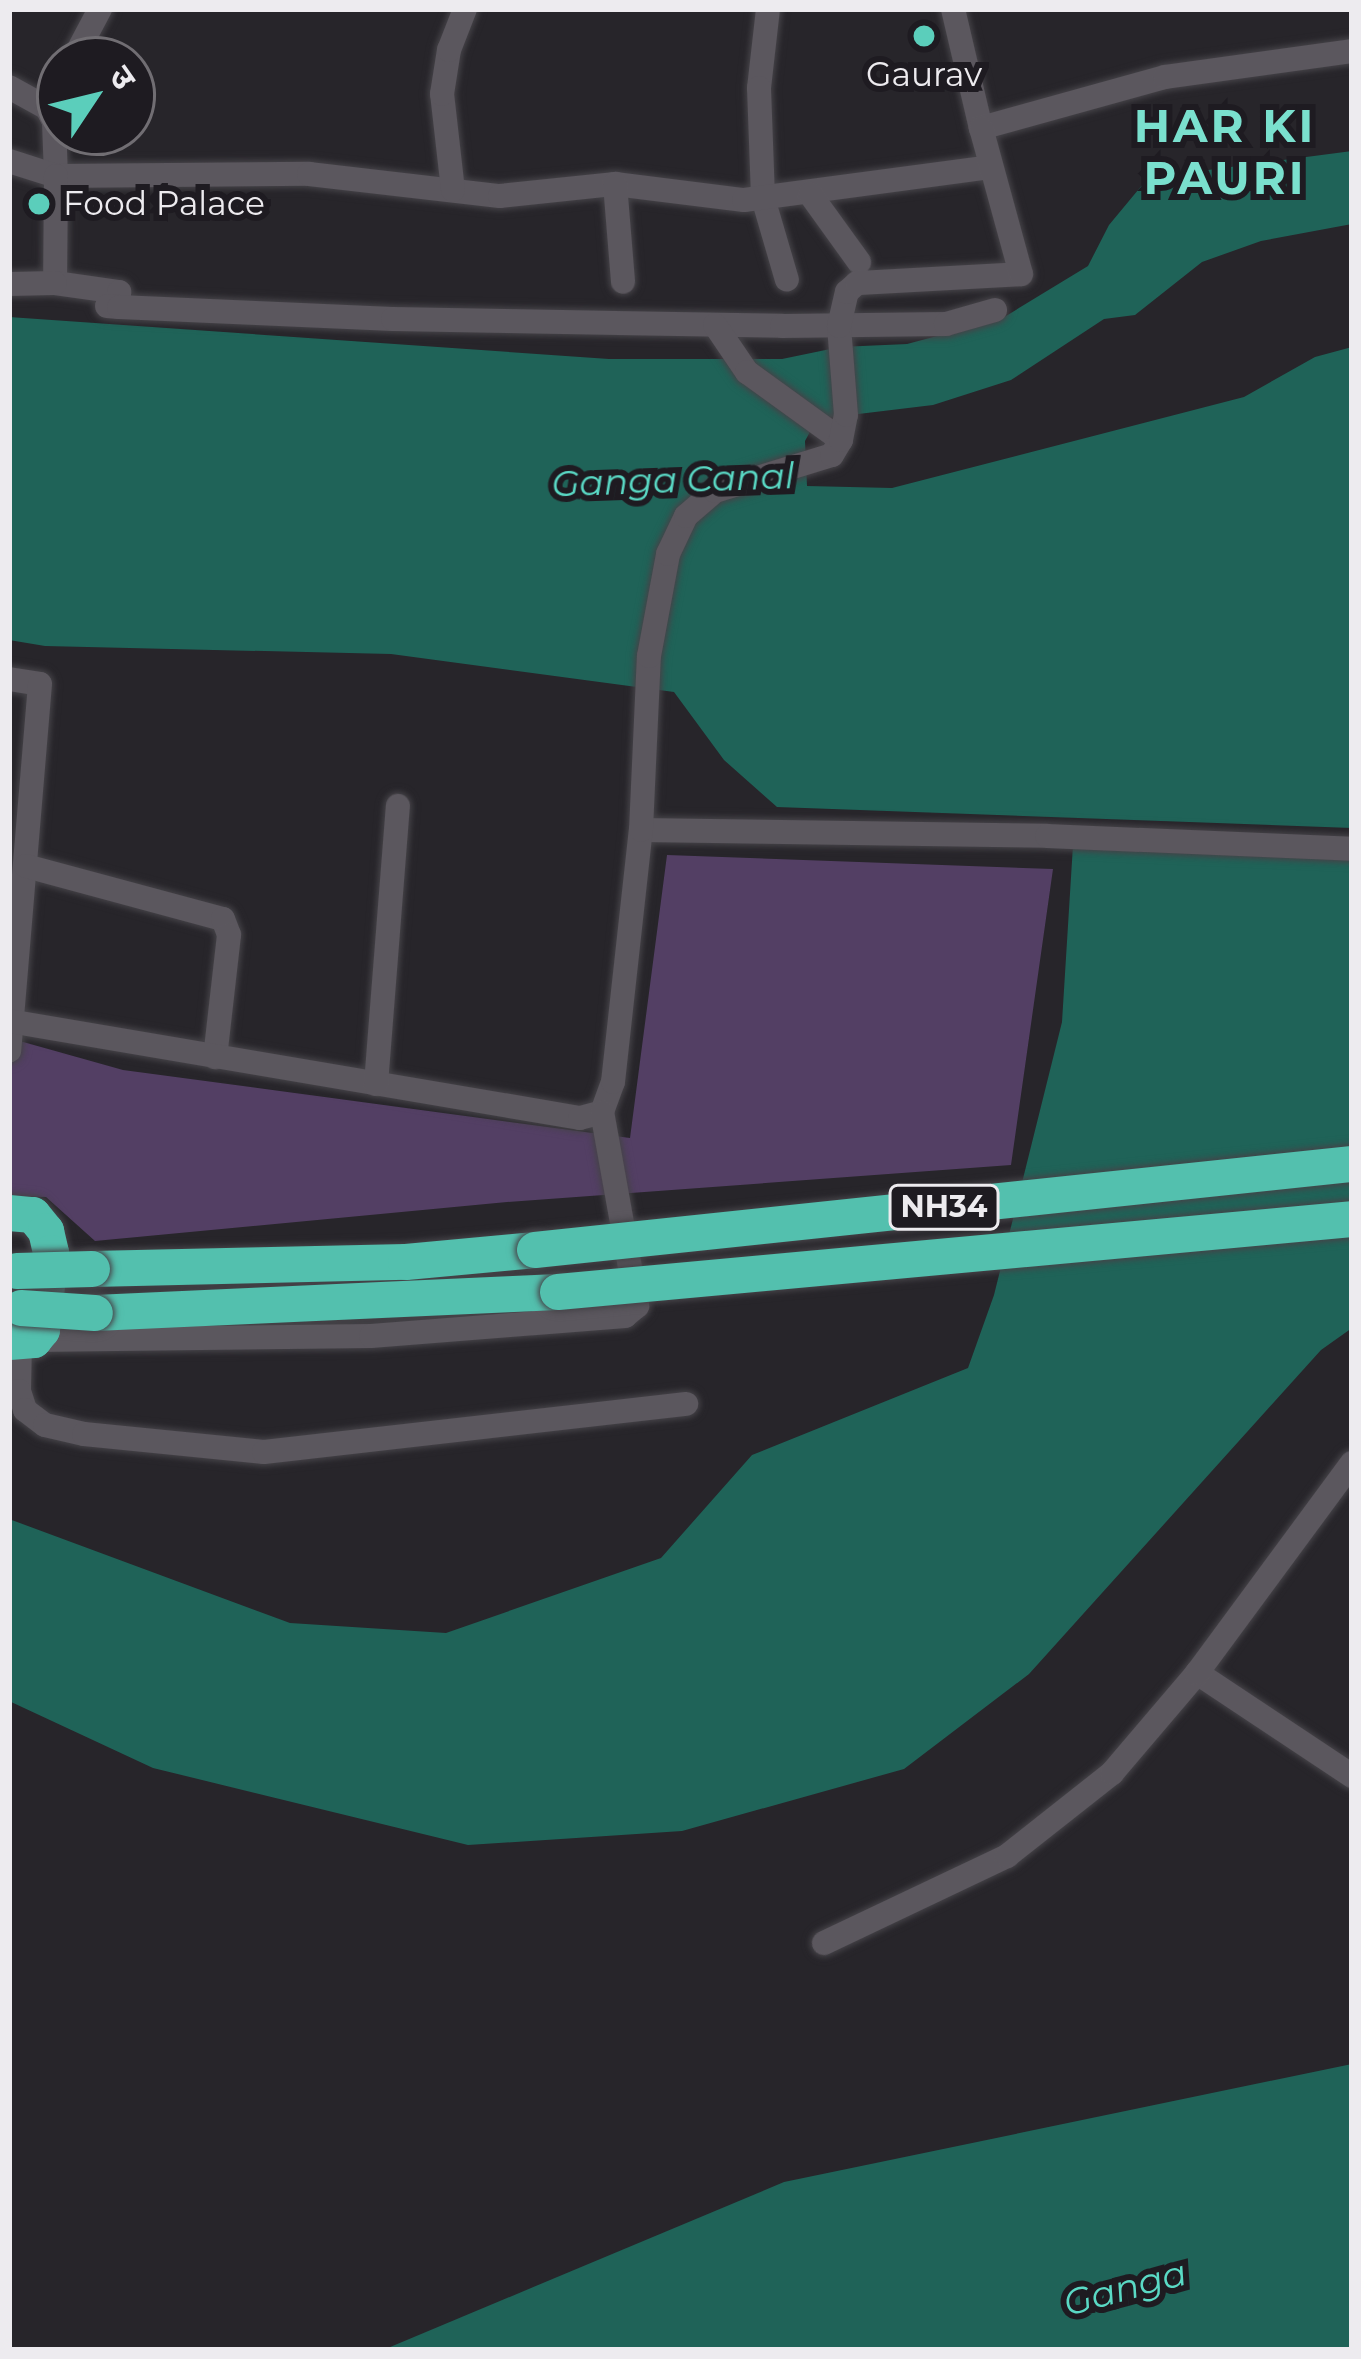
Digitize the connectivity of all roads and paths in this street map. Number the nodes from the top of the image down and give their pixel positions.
1 (100, 9) edge
2 (465, 9) edge
3 (768, 9) edge
4 (953, 9) edge
5 (86, 36) edge
6 (1352, 51) edge
7 (9, 87) edge
8 (36, 101) edge
9 (981, 128) junction
10 (55, 156) edge
11 (9, 161) edge
12 (990, 167) junction
13 (56, 176) junction
14 (615, 184) junction
15 (453, 190) junction
16 (810, 194) junction
17 (763, 198) junction
18 (859, 262) dead end
19 (787, 280) dead end
20 (622, 282) dead end
21 (56, 283) junction
22 (9, 284) edge
23 (994, 310) dead end
24 (715, 325) junction
25 (840, 336) junction
26 (844, 428) junction
27 (9, 679) edge
28 (398, 806) dead end
29 (641, 830) junction
30 (1352, 849) edge
31 (21, 852) edge
32 (12, 1022) edge
33 (9, 1051) edge
34 (215, 1057) junction
35 (376, 1084) junction
36 (602, 1112) junction
37 (1352, 1164) edge
38 (9, 1213) edge
39 (1352, 1219) edge
40 (13, 1270) edge
41 (19, 1328) edge
42 (686, 1404) dead end
43 (1352, 1463) edge
44 (1198, 1673) junction
45 (1352, 1776) edge
46 (824, 1943) dead end

1 - 5 street
2 - 15 street
3 - 17 street
4 - 9 street
6 - 9 street
7 - 8 street
9 - 12 street
10 - 13 street
11 - 13 street
12 - 16 street
12 - 25 street
13 - 15 street
13 - 21 street
14 - 15 street
14 - 17 street
14 - 20 street
16 - 17 street
16 - 18 street
17 - 19 street
21 - 22 street
21 - 24 street
23 - 25 street
24 - 25 street
24 - 26 street
25 - 26 street
26 - 29 street
27 - 31 street
28 - 35 street
29 - 30 street
29 - 36 street
31 - 32 street
31 - 34 street
32 - 33 street
32 - 34 street
34 - 35 street
35 - 36 street
36 - 41 street
37 - 40 highway, NH34, bridge
38 - 41 highway
39 - 41 highway, NH34, bridge
41 - 42 street
43 - 44 street
44 - 45 street
44 - 46 street

